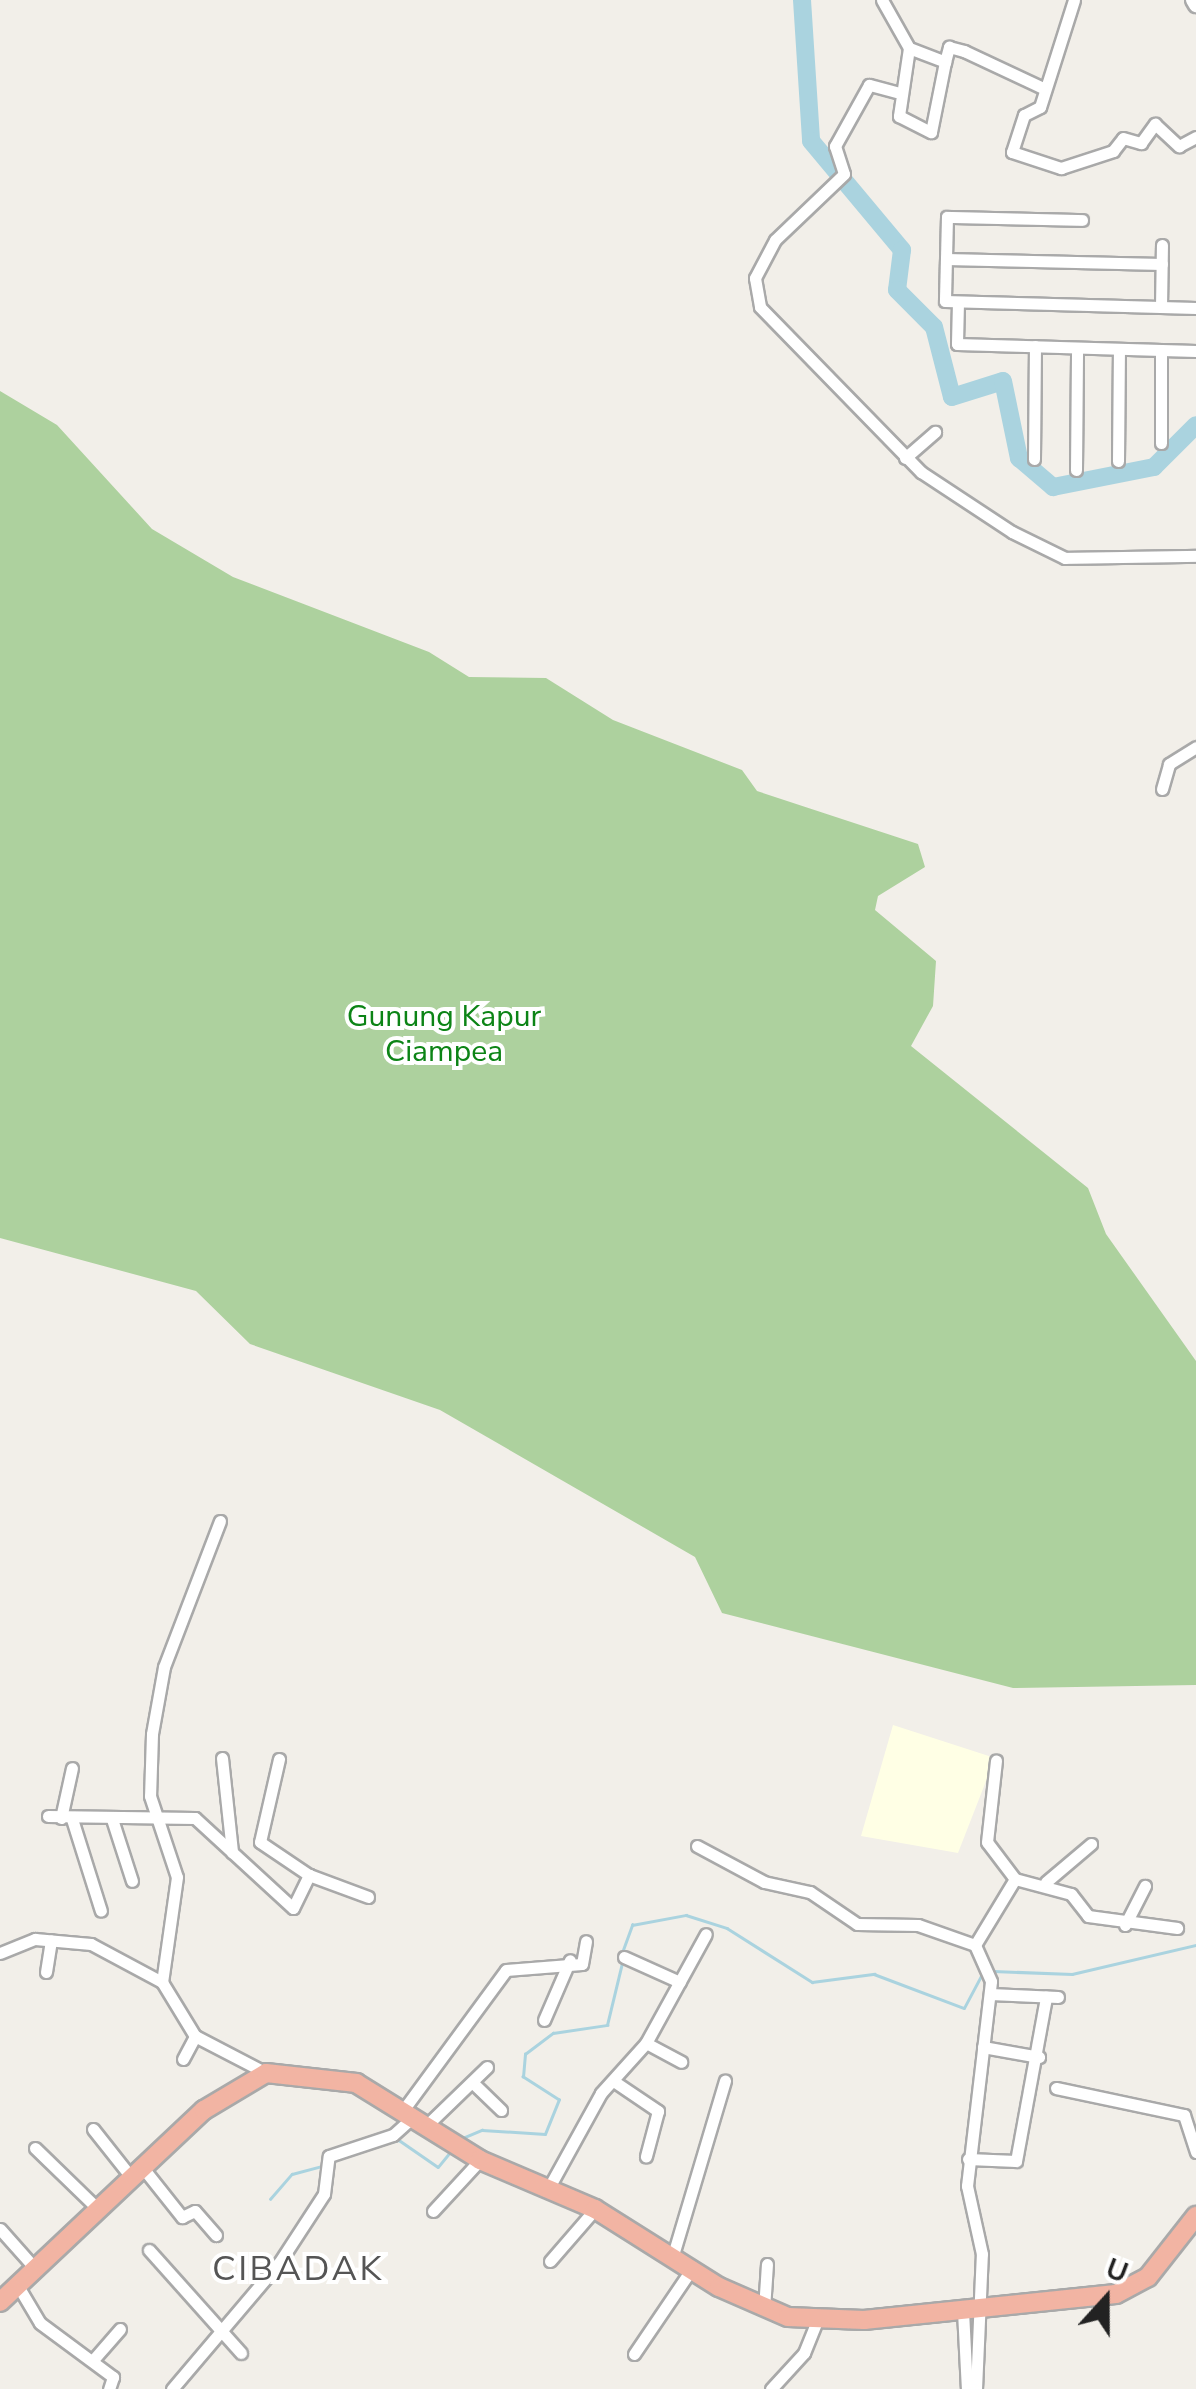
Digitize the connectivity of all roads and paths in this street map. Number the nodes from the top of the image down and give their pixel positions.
1 (882, 0) edge
2 (1074, 0) edge
3 (909, 48) junction
4 (945, 62) junction
5 (1045, 88) junction
6 (896, 92) junction
7 (1196, 137) edge
8 (1082, 220) dead end
9 (1162, 245) dead end
10 (946, 259) junction
11 (1162, 264) junction
12 (958, 302) junction
13 (1161, 307) junction
14 (1196, 308) edge
15 (1035, 346) junction
16 (1076, 348) junction
17 (1119, 349) junction
18 (1161, 350) junction
19 (1196, 351) edge
20 (936, 432) dead end
21 (1161, 443) dead end
22 (905, 458) junction
23 (1034, 459) dead end
24 (1118, 461) dead end
25 (1076, 470) dead end
26 (1196, 556) edge
27 (1196, 747) edge
28 (1162, 789) dead end
29 (220, 1521) dead end
30 (222, 1758) dead end
31 (279, 1758) dead end
32 (996, 1760) dead end
33 (72, 1768) dead end
34 (154, 1811) junction
35 (48, 1816) dead end
36 (195, 1818) junction
37 (67, 1819) junction
38 (112, 1819) junction
39 (224, 1819) junction
40 (1091, 1844) dead end
41 (697, 1846) dead end
42 (233, 1856) junction
43 (309, 1875) junction
44 (1015, 1879) junction
45 (132, 1881) dead end
46 (1046, 1882) junction
47 (1145, 1886) dead end
48 (368, 1897) dead end
49 (101, 1911) dead end
50 (1125, 1925) junction
51 (1177, 1928) dead end
52 (706, 1934) dead end
53 (51, 1940) junction
54 (586, 1941) dead end
55 (975, 1944) junction
56 (0, 1952) edge
57 (624, 1957) dead end
58 (570, 1960) junction
59 (46, 1972) dead end
60 (162, 1982) junction
61 (680, 1982) junction
62 (990, 1994) junction
63 (544, 2020) dead end
64 (195, 2036) junction
65 (646, 2043) junction
66 (983, 2046) junction
67 (1040, 2058) junction
68 (183, 2059) dead end
69 (681, 2062) dead end
70 (488, 2067) dead end
71 (266, 2073) junction
72 (726, 2081) dead end
73 (615, 2082) junction
74 (474, 2083) junction
75 (1056, 2088) dead end
76 (501, 2110) dead end
77 (416, 2116) junction
78 (93, 2129) dead end
79 (35, 2148) dead end
80 (1196, 2152) edge
81 (646, 2156) dead end
82 (480, 2160) junction
83 (968, 2160) junction
84 (137, 2172) junction
85 (546, 2191) junction
86 (98, 2208) junction
87 (595, 2209) junction
88 (434, 2211) dead end
89 (1196, 2216) edge
90 (0, 2229) edge
91 (216, 2235) dead end
92 (148, 2250) dead end
93 (673, 2254) junction
94 (550, 2261) dead end
95 (767, 2264) dead end
96 (33, 2266) junction
97 (693, 2267) junction
98 (18, 2286) junction
99 (0, 2302) edge
100 (764, 2309) junction
101 (968, 2310) junction
102 (817, 2321) junction
103 (120, 2330) dead end
104 (222, 2332) junction
105 (241, 2353) dead end
106 (634, 2354) dead end
107 (93, 2360) junction
108 (109, 2389) edge
109 (172, 2389) edge
110 (772, 2389) edge
111 (967, 2389) edge
112 (976, 2389) edge

1 - 3 street
2 - 5 street
3 - 4 street
3 - 6 street
4 - 5 street
4 - 6 street
5 - 7 street
6 - 22 street
8 - 10 street
9 - 11 street
10 - 11 street
10 - 12 street
11 - 13 street
12 - 13 street
12 - 15 street
13 - 14 street
15 - 16 street
15 - 23 street
16 - 17 street
16 - 25 street
17 - 18 street
17 - 24 street
18 - 19 street
18 - 21 street
20 - 22 street
22 - 26 street
27 - 28 street
29 - 34 street
30 - 39 street
31 - 43 street
32 - 44 street
33 - 37 street
34 - 36 street
34 - 38 street
34 - 60 street
35 - 37 street
36 - 39 street
36 - 42 street
37 - 38 street
37 - 49 street
38 - 45 street
39 - 42 street
40 - 46 street
41 - 55 street
42 - 43 street
43 - 48 street
44 - 46 street
44 - 55 street
46 - 50 street
47 - 50 street
50 - 51 street
52 - 61 street
53 - 56 street
53 - 59 street
53 - 60 street
54 - 58 street
55 - 62 street
57 - 61 street
58 - 63 street
58 - 77 street
60 - 64 street
61 - 65 street
62 - 66 street
62 - 67 street
64 - 68 street
64 - 71 street
65 - 69 street
65 - 73 street
66 - 67 street
66 - 83 street
67 - 83 street
70 - 74 street
71 - 77 highway
71 - 84 highway
72 - 93 street
73 - 81 street
73 - 85 street
74 - 76 street
74 - 77 street
75 - 80 street
77 - 82 highway
77 - 104 street
78 - 84 street
79 - 86 street
82 - 85 highway
82 - 88 street
83 - 101 street
84 - 86 highway
84 - 91 street
85 - 87 highway
86 - 96 highway
87 - 93 highway
87 - 94 street
89 - 101 highway
90 - 96 street
92 - 104 street
93 - 97 highway
95 - 100 street
96 - 98 highway
97 - 100 highway
97 - 106 street
98 - 99 highway
98 - 107 street
100 - 102 highway
101 - 102 highway
101 - 111 street
101 - 112 street
102 - 110 street
103 - 107 street
104 - 105 street
104 - 109 street
107 - 108 street

